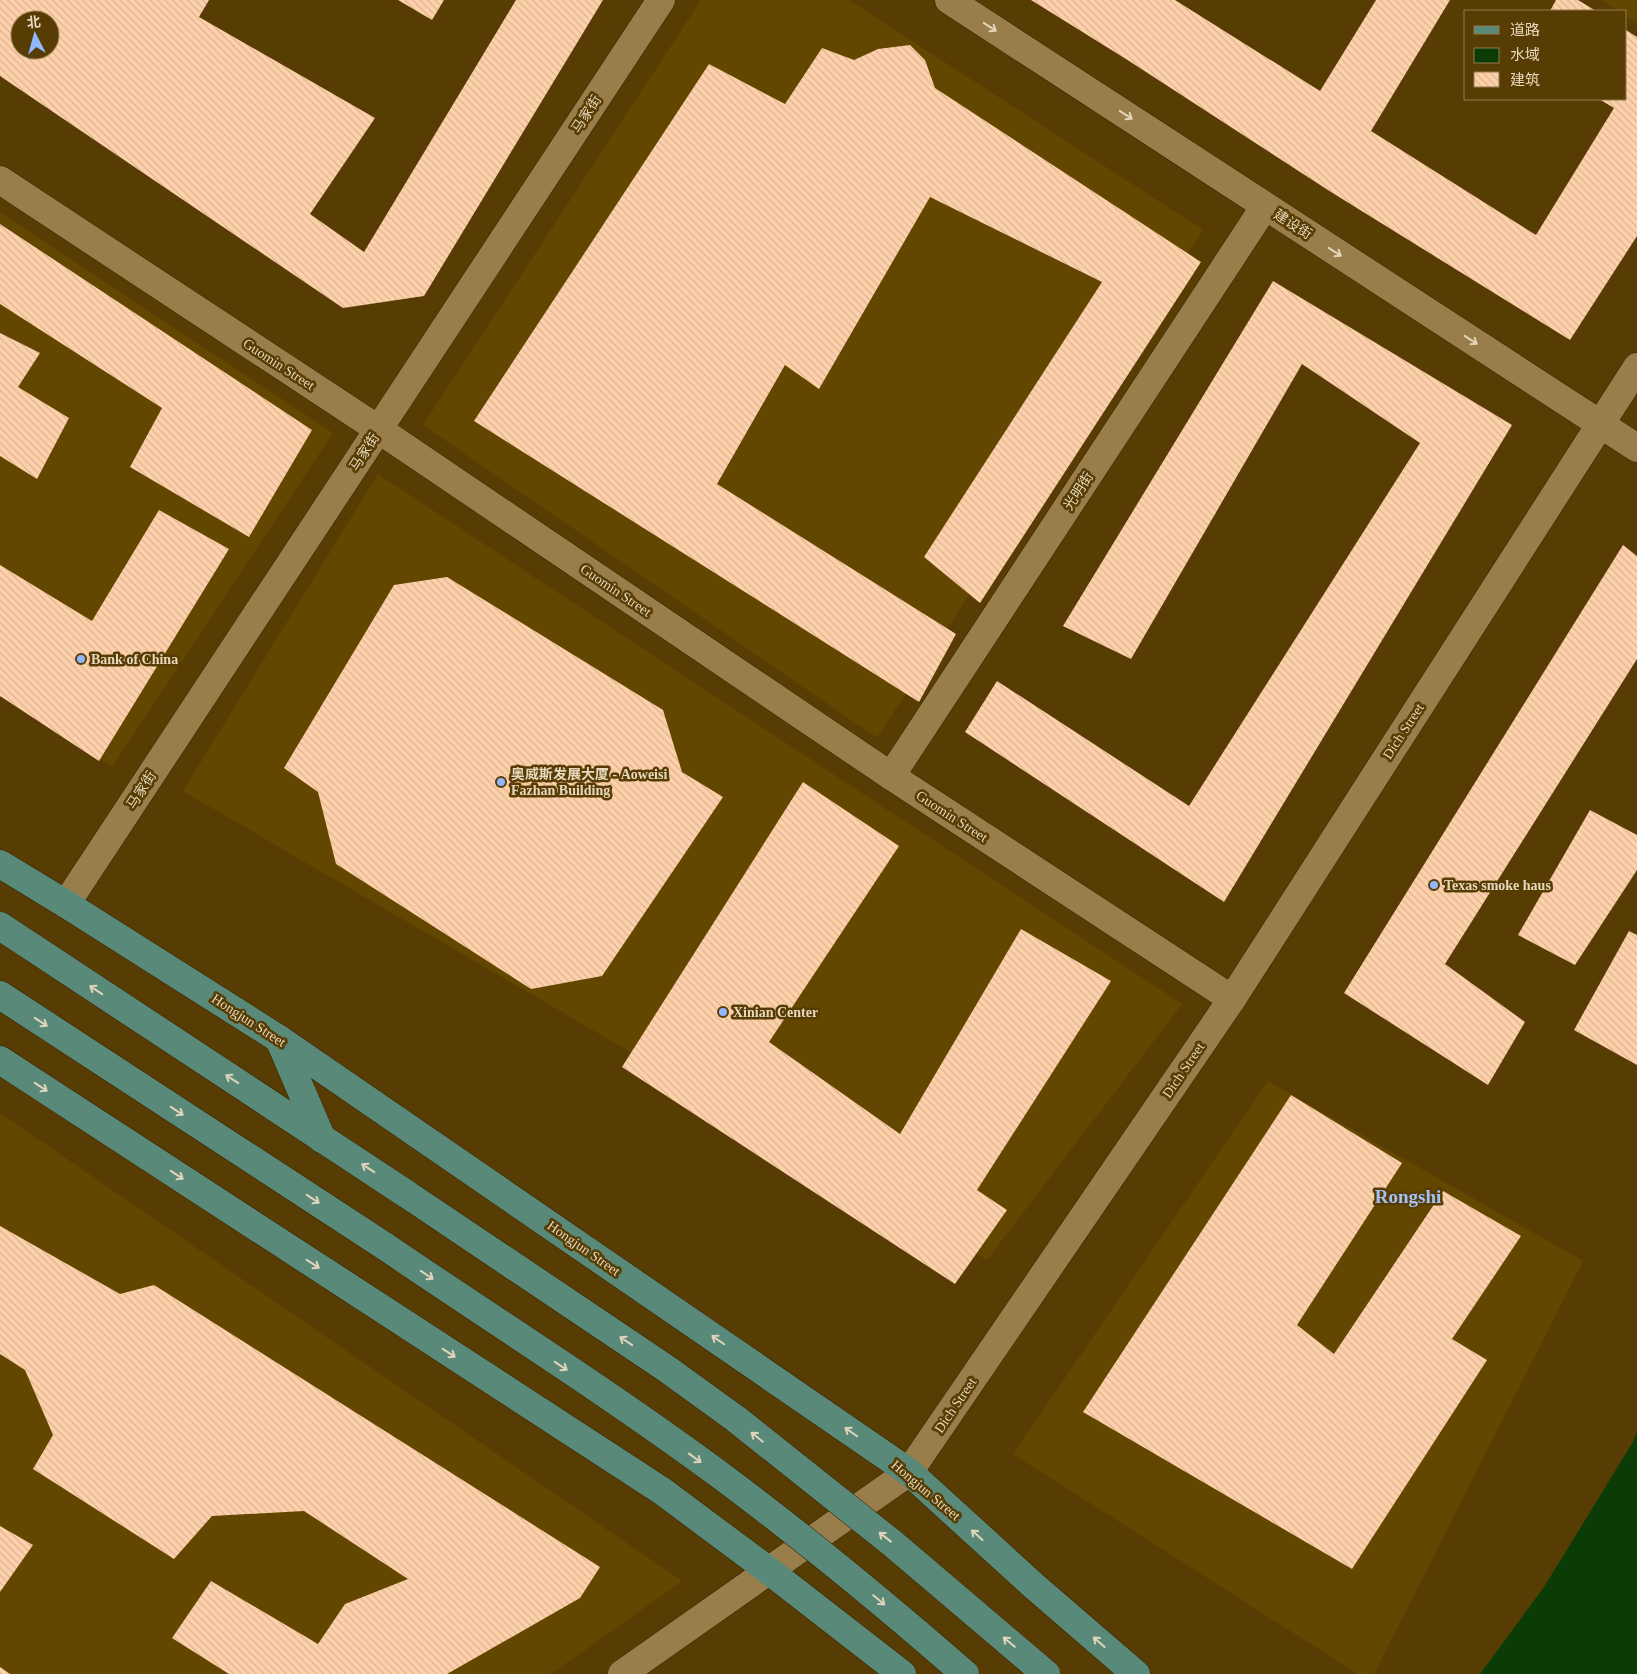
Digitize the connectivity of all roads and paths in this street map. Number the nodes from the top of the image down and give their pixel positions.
1 (661, 0) edge
2 (949, 0) edge
3 (0, 180) edge
4 (1265, 206) junction
5 (1637, 367) edge
6 (1600, 424) junction
7 (378, 429) junction
8 (1637, 448) edge
9 (891, 776) junction
10 (0, 864) edge
11 (66, 904) junction
12 (0, 926) edge
13 (0, 995) edge
14 (1232, 999) junction
15 (279, 1038) junction
16 (0, 1060) edge
17 (322, 1138) junction
18 (909, 1472) junction
19 (768, 1570) junction
20 (622, 1674) edge
21 (902, 1674) edge
22 (965, 1674) edge
23 (1046, 1674) edge
24 (1136, 1674) edge

1 - 7 street, 马家街
2 -> 4 street, 建设街
3 - 7 street, Guomin Street
4 -> 6 street, 建设街
4 - 9 street, 光明街
5 - 6 street, Dich Street
6 - 8 street, 建设街
6 - 14 street, Dich Street
7 - 9 street, Guomin Street
7 - 11 street, 马家街
9 - 14 street, Guomin Street
10 - 11 main road, Hongjun Street
11 - 15 main road, Hongjun Street
17 -> 12 main road
13 -> 22 main road, bridge
14 - 18 street, Dich Street
15 - 17 main road
18 -> 15 main road, Hongjun Street
16 -> 19 main road
23 -> 17 main road, bridge
18 - 19 street, Dich Street
24 -> 18 main road, Hongjun Street
19 - 20 street, Dich Street
19 - 21 main road

